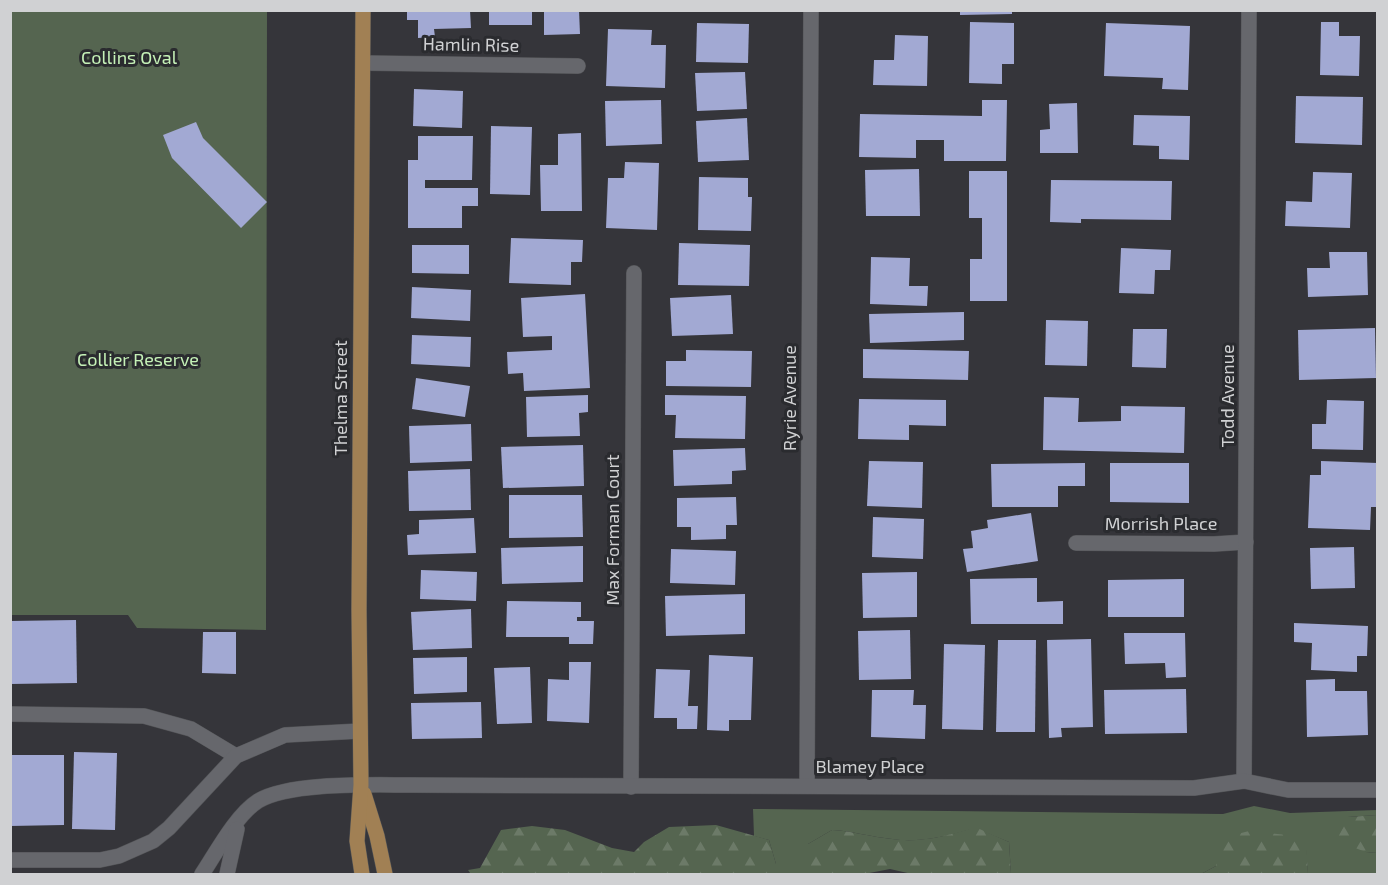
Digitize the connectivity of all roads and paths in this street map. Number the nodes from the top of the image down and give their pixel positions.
1 (363, 10) edge
2 (811, 10) edge
3 (1249, 10) edge
4 (364, 63) junction
5 (578, 66) dead end
6 (634, 273) dead end
7 (1246, 542) junction
8 (1076, 543) dead end
9 (10, 714) edge
10 (360, 731) junction
11 (236, 756) junction
12 (1244, 781) junction
13 (361, 785) junction
14 (807, 786) junction
15 (631, 787) junction
16 (1377, 790) edge
17 (238, 820) junction
18 (10, 860) edge
19 (202, 874) edge
20 (227, 874) edge
21 (362, 874) edge
22 (384, 874) edge

1 - 4 main road, Thelma Street
2 - 14 street, Ryrie Avenue
3 - 7 street, Todd Avenue
4 - 5 street, Hamlin Rise
4 - 10 main road, Thelma Street
6 - 15 street, Max Forman Court
7 - 8 street, Morrish Place
7 - 12 street, Todd Avenue
9 - 11 street
10 - 11 street
10 - 13 main road, Thelma Street
11 - 18 street
12 - 14 street, Blamey Place
12 - 16 street, Blamey Place
13 - 15 street, Blamey Place
13 - 17 street, Blamey Place
13 - 21 main road, Thelma Street
13 - 22 main road, Thelma Street
14 - 15 street, Blamey Place
17 - 19 street, Blamey Place
17 - 20 street

